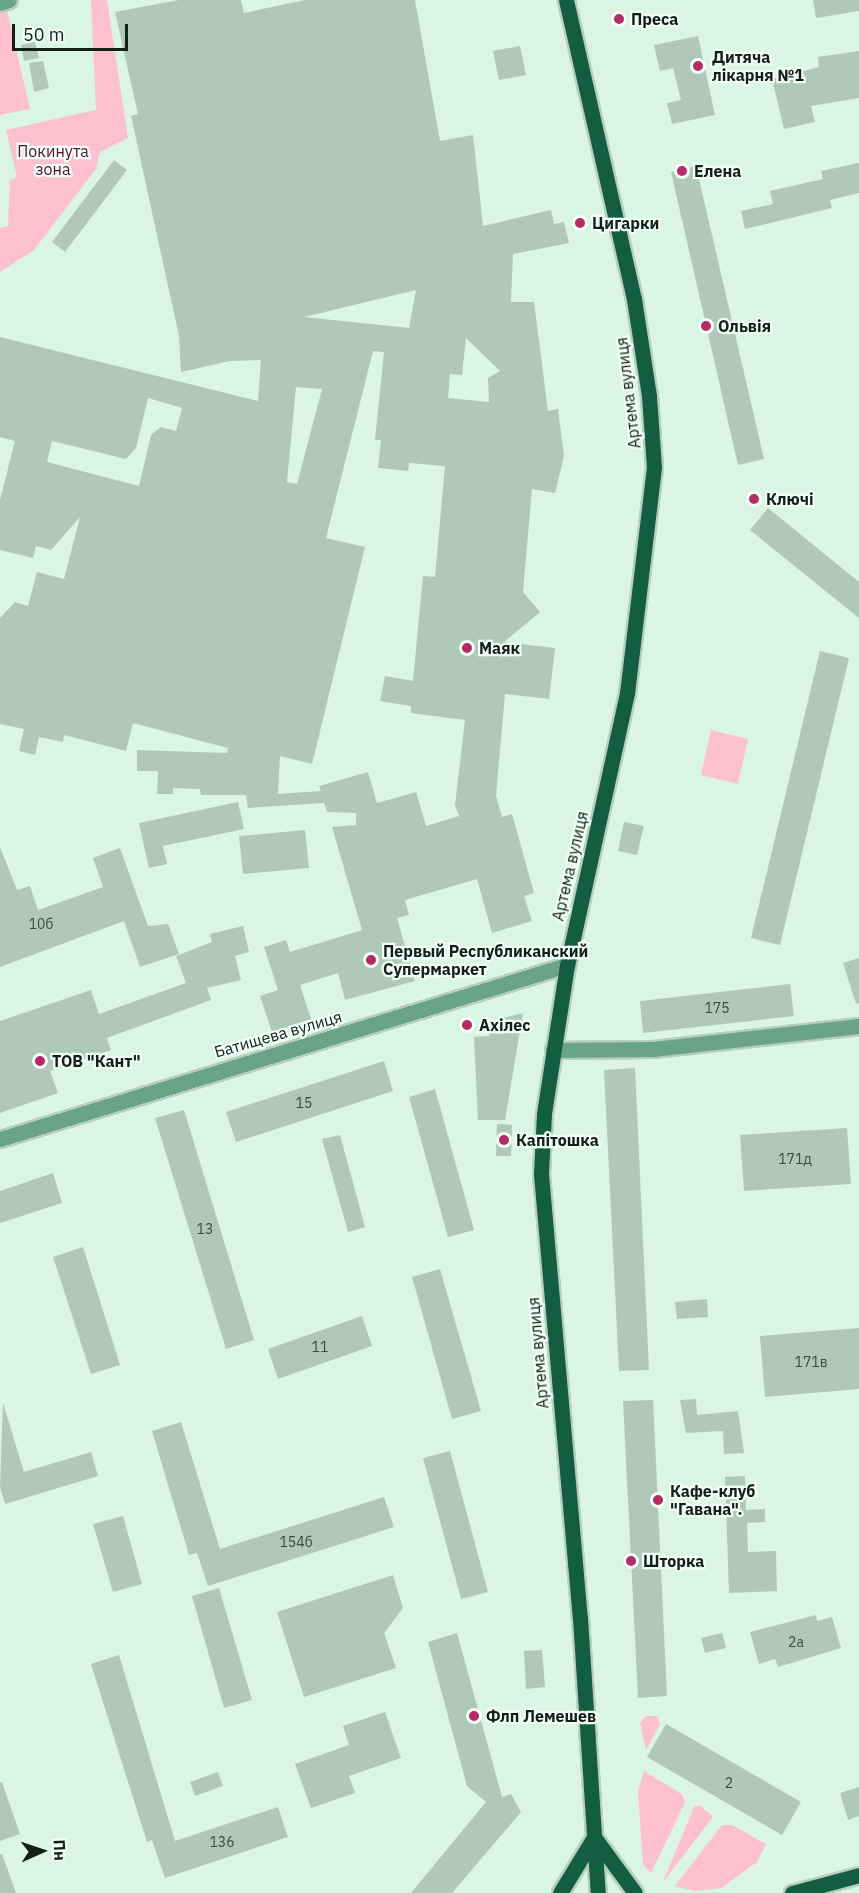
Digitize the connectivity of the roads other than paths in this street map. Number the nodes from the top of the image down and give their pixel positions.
1 (9, 0) edge
2 (566, 0) edge
3 (0, 3) edge
4 (567, 965) junction
5 (859, 1026) edge
6 (553, 1050) junction
7 (0, 1139) edge
8 (594, 1837) junction
9 (859, 1875) edge
10 (560, 1893) edge
11 (598, 1893) edge
12 (635, 1893) edge
13 (792, 1893) edge

1 - 3 street
2 - 4 main road, Артема вулиця
4 - 6 main road, Артема вулиця
4 - 7 street, Батищева вулиця
5 - 6 street
6 - 8 main road, Артема вулиця
8 - 10 main road
8 - 11 main road, Артема вулиця
8 - 12 main road
9 - 13 main road

